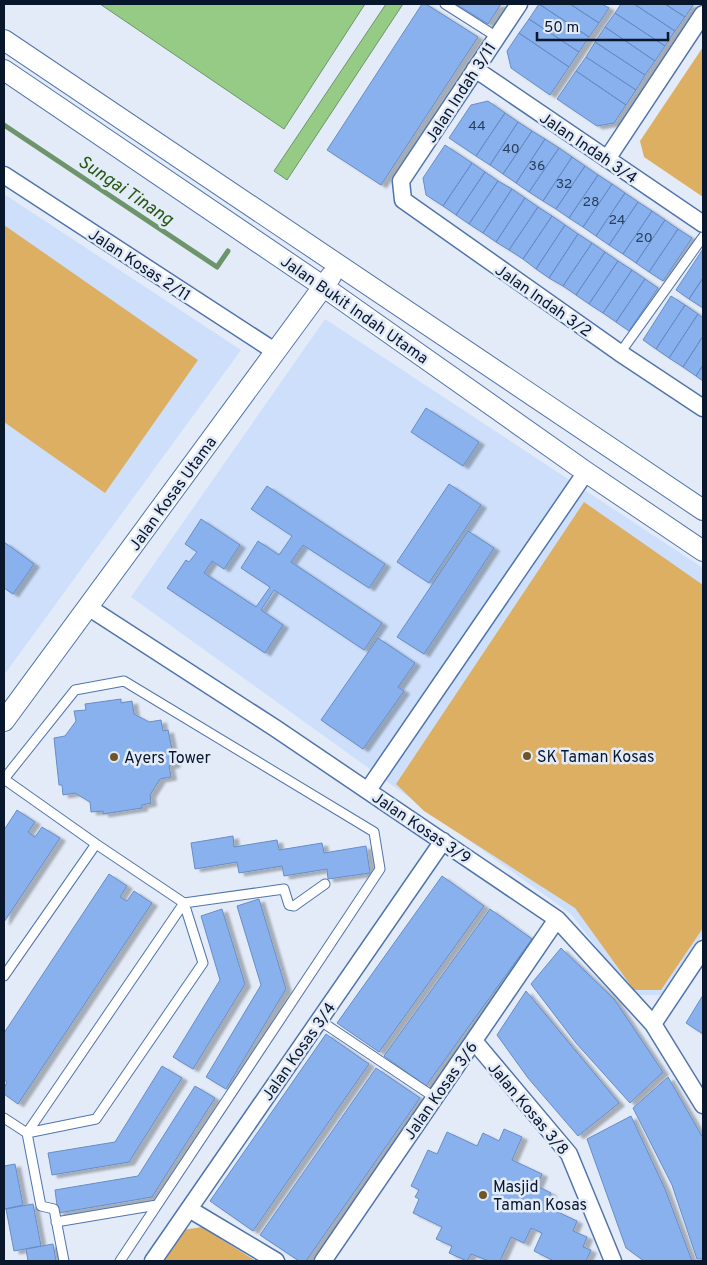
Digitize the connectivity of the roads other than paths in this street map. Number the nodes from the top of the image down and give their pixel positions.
1 (445, 4) edge
2 (519, 4) edge
3 (703, 14) edge
4 (496, 37) junction
5 (4, 40) edge
6 (475, 69) junction
7 (4, 70) edge
8 (607, 159) junction
9 (4, 175) edge
10 (402, 181) joint
11 (703, 224) edge
12 (703, 237) edge
13 (340, 264) junction
14 (324, 286) junction
15 (276, 352) junction
16 (620, 353) junction
17 (703, 408) edge
18 (586, 472) junction
19 (703, 510) edge
20 (703, 551) edge
21 (88, 607) junction
22 (4, 721) edge
23 (4, 779) edge
24 (368, 790) junction
25 (443, 841) junction
26 (96, 844) junction
27 (324, 884) dead end
28 (184, 903) junction
29 (556, 919) junction
30 (703, 949) edge
31 (4, 976) edge
32 (319, 1020) junction
33 (653, 1024) junction
34 (474, 1041) junction
35 (434, 1097) junction
36 (703, 1105) edge
37 (4, 1118) edge
38 (27, 1133) junction
39 (157, 1205) junction
40 (189, 1209) junction
41 (56, 1222) junction
42 (64, 1261) edge
43 (120, 1261) edge
44 (153, 1261) edge
45 (276, 1261) edge
46 (324, 1261) edge
47 (613, 1261) edge

1 - 4 lane
2 - 4 street, Jalan Indah 3/11
3 - 8 street
4 - 6 street, Jalan Indah 3/11
5 - 13 street, Jalan Bukit Indah Utama
6 - 8 street, Jalan Indah 3/4
6 - 10 street, Jalan Indah 3/11
7 - 14 street, Jalan Bukit Indah Utama
8 - 11 street, Jalan Indah 3/4
9 - 15 street, Jalan Kosas 2/11
10 - 16 street, Jalan Indah 3/2
12 - 16 lane
13 - 14 street, Jalan Kosas Utama
13 - 19 street, Jalan Bukit Indah Utama
14 - 15 street, Jalan Kosas Utama
14 - 18 street, Jalan Bukit Indah Utama
15 - 21 street, Jalan Kosas Utama
16 - 17 street, Jalan Indah 3/2
18 - 20 street, Jalan Bukit Indah Utama
18 - 24 street
21 - 22 street, Jalan Kosas Utama
21 - 24 street, Jalan Kosas 3/9
23 - 26 lane
23 - 39 lane
24 - 25 street, Jalan Kosas 3/9
25 - 29 street, Jalan Kosas 3/9
25 - 32 street, Jalan Kosas 3/4
26 - 28 lane
26 - 31 lane
27 - 28 lane
28 - 38 lane
28 - 38 lane
29 - 33 street, Jalan Kosas 3/9
29 - 34 street, Jalan Kosas 3/6
30 - 33 street
32 - 35 lane
32 - 40 street, Jalan Kosas 3/4
33 - 36 street, Jalan Kosas 3/9
34 - 35 street, Jalan Kosas 3/6
34 - 47 street, Jalan Kosas 3/8
35 - 46 street, Jalan Kosas 3/6
37 - 38 lane
38 - 41 lane
39 - 41 lane
39 - 43 lane
40 - 44 street, Jalan Kosas 3/4
40 - 45 street
41 - 42 lane

